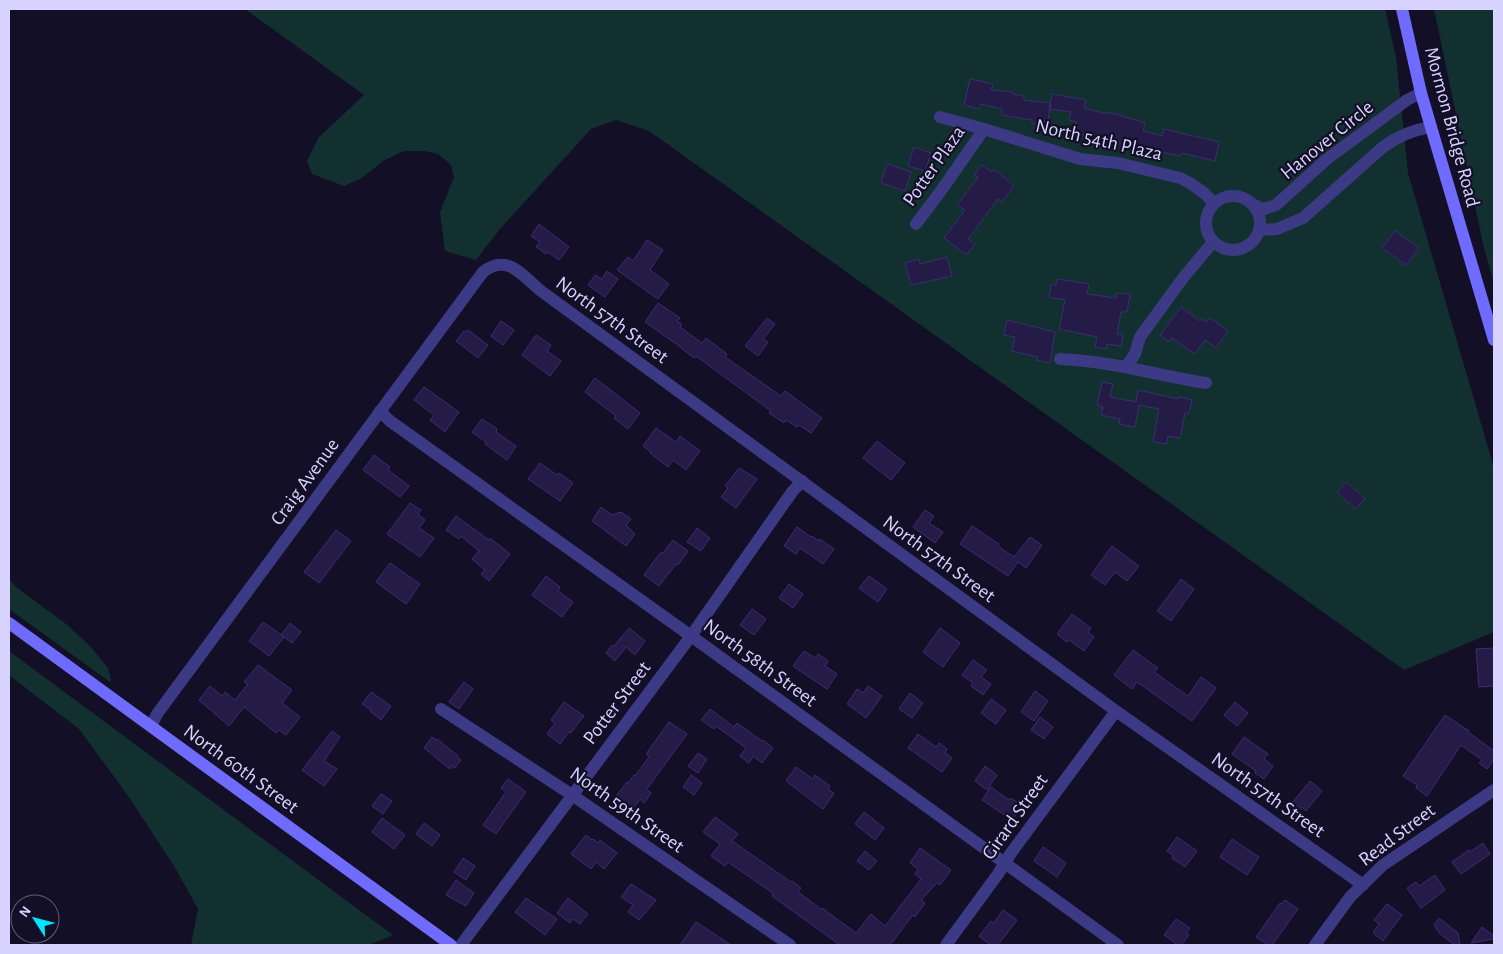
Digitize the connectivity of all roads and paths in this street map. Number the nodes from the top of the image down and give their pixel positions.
1 (1402, 9) edge
2 (1421, 93) junction
3 (940, 117) dead end
4 (1431, 127) junction
5 (984, 129) junction
6 (1214, 203) junction
7 (1254, 206) junction
8 (916, 224) dead end
9 (1259, 230) junction
10 (1213, 242) junction
11 (495, 265) joint
12 (1494, 340) edge
13 (1060, 360) dead end
14 (1126, 368) junction
15 (1206, 383) dead end
16 (380, 411) junction
17 (802, 481) junction
18 (9, 624) edge
19 (690, 636) junction
20 (441, 709) dead end
21 (1116, 711) junction
22 (151, 726) junction
23 (1494, 790) edge
24 (572, 795) junction
25 (1005, 863) junction
26 (1363, 885) junction
27 (451, 945) edge
28 (461, 945) edge
29 (790, 945) edge
30 (946, 945) edge
31 (1118, 945) edge
32 (1315, 945) edge

1 - 2 main road, Mormon Bridge Road
2 - 4 main road, Mormon Bridge Road
2 - 7 street, Hanover Circle
3 - 5 street, North 54th Plaza
4 - 9 street, Hanover Circle
4 - 12 main road, Mormon Bridge Road
5 - 6 street, North 54th Plaza
5 - 8 street, Potter Plaza
6 - 7 street
6 - 10 street
7 - 9 street
9 - 10 street
10 - 14 street
11 - 16 street, Craig Avenue
11 - 17 street, North 57th Street
13 - 14 street
14 - 15 street
16 - 19 street, North 58th Street
16 - 22 street, Craig Avenue
17 - 19 street, Potter Street
17 - 21 street, North 57th Street
18 - 22 main road, North 60th Street
19 - 24 street, Potter Street
19 - 25 street, North 58th Street
20 - 24 street, North 59th Street
21 - 25 street, Girard Street
21 - 26 street, North 57th Street
22 - 27 main road, North 60th Street
23 - 26 street, Read Street
24 - 28 street, Potter Street
24 - 29 street, North 59th Street
25 - 30 street, Girard Street
25 - 31 street, North 58th Street
26 - 32 street, Read Street

